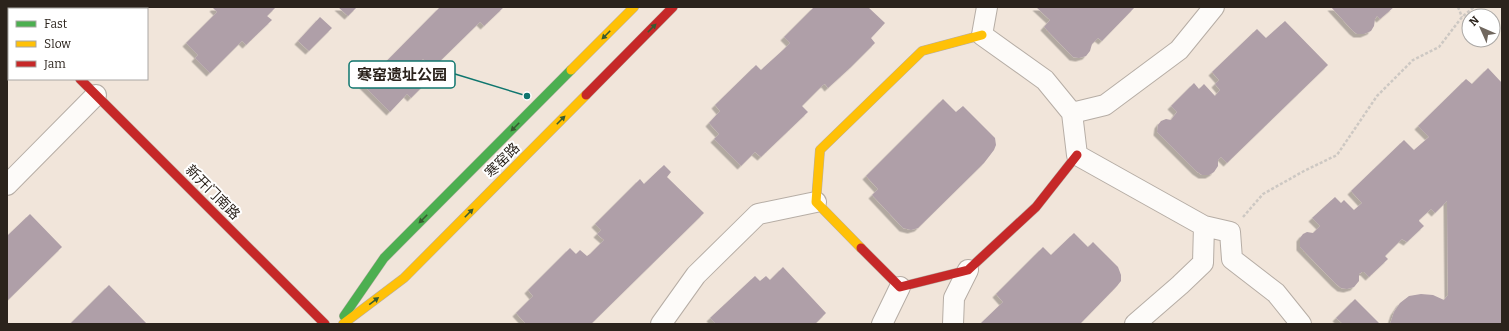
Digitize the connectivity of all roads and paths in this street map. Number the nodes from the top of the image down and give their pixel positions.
1 (634, 7) edge
2 (674, 7) edge
3 (987, 7) edge
4 (1214, 7) edge
5 (1461, 18) edge
6 (982, 35) junction
7 (81, 80) edge
8 (96, 95) junction
9 (1072, 113) junction
10 (1077, 155) junction
11 (9, 180) edge
12 (816, 202) junction
13 (1204, 226) junction
14 (1230, 232) junction
15 (1232, 259) junction
16 (1203, 263) junction
17 (968, 270) junction
18 (900, 287) junction
19 (325, 324) edge
20 (338, 324) edge
21 (343, 324) edge
22 (661, 324) edge
23 (882, 324) edge
24 (953, 324) edge
25 (1135, 324) edge
26 (1301, 324) edge

1 -> 20 street, 寒窑路
21 -> 2 street, 寒窑路
3 - 6 street
4 - 9 street
5 - 14 path
6 - 9 street
6 - 12 street
7 - 8 street, 新开门南路
8 - 11 street
8 - 19 street, 新开门南路
9 - 10 street
10 - 13 street
10 - 17 street
12 - 18 street
12 - 22 street
13 - 14 street
13 - 16 street
14 - 15 street
15 - 16 street
15 - 26 street
16 - 25 street
17 - 18 street
17 - 24 street
18 - 23 street

